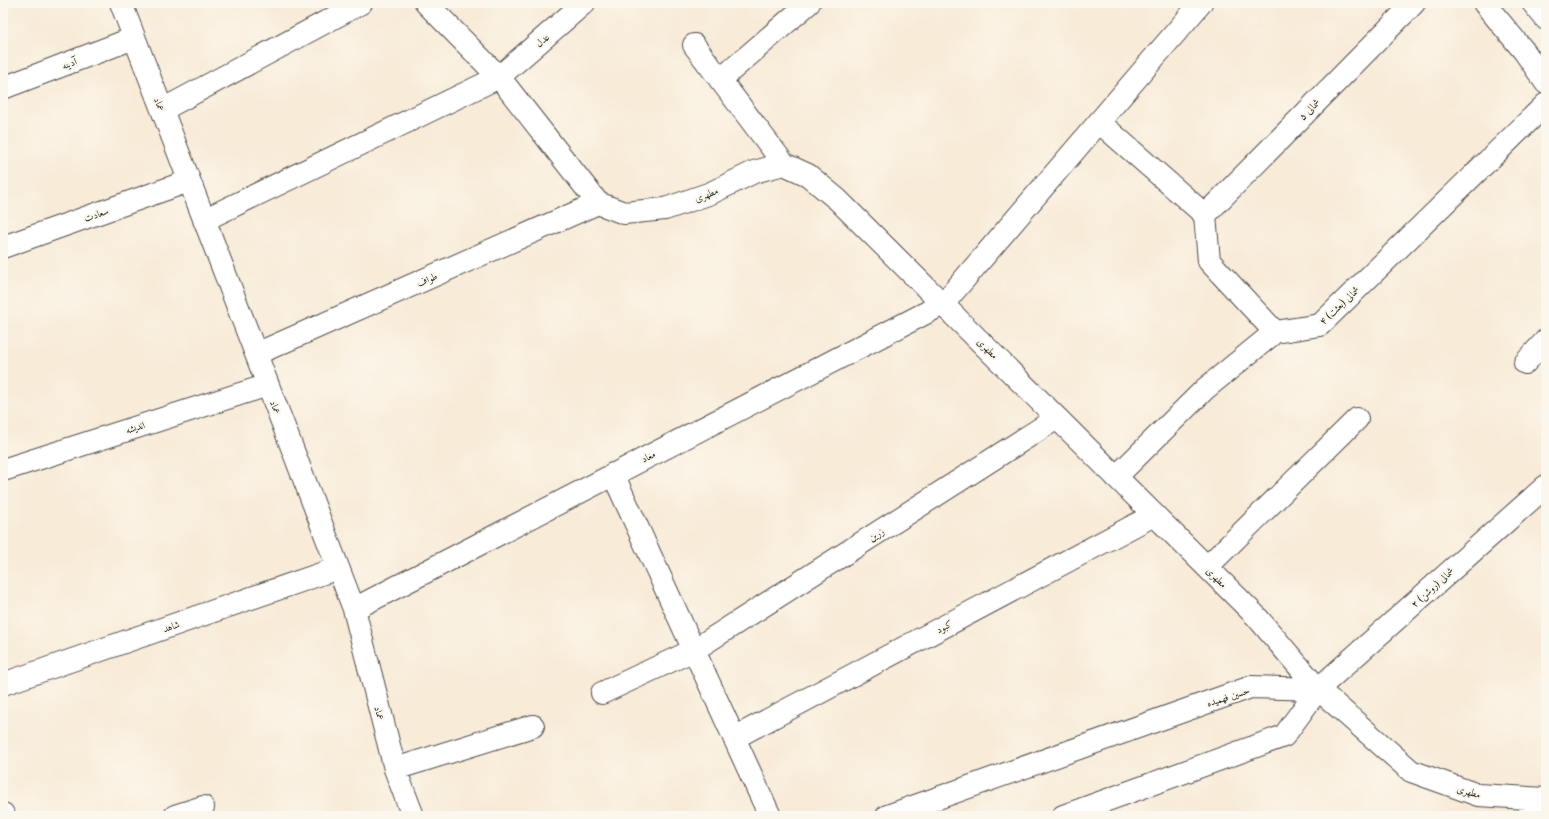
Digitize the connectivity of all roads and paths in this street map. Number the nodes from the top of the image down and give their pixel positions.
1 (121, 3) edge
2 (361, 3) edge
3 (426, 3) edge
4 (584, 3) edge
5 (809, 3) edge
6 (1201, 3) edge
7 (1414, 3) edge
8 (1484, 3) edge
9 (1533, 3) edge
10 (1546, 18) edge
11 (134, 38) junction
12 (694, 45) dead end
13 (499, 77) junction
14 (720, 80) junction
15 (1546, 83) edge
16 (3, 88) edge
17 (1546, 104) edge
18 (162, 110) junction
19 (1099, 122) junction
20 (784, 164) junction
21 (189, 181) junction
22 (598, 203) junction
23 (1205, 215) junction
24 (204, 220) junction
25 (3, 247) edge
26 (943, 304) junction
27 (1275, 332) junction
28 (1546, 340) edge
29 (256, 354) junction
30 (1525, 363) dead end
31 (268, 385) junction
32 (1057, 418) junction
33 (1357, 418) dead end
34 (3, 470) edge
35 (613, 474) junction
36 (1116, 477) junction
37 (1546, 486) edge
38 (1154, 515) junction
39 (1207, 567) junction
40 (338, 568) junction
41 (354, 609) junction
42 (694, 650) junction
43 (3, 684) edge
44 (1318, 689) junction
45 (602, 693) dead end
46 (533, 726) dead end
47 (734, 738) junction
48 (395, 769) junction
49 (1546, 799) edge
50 (203, 807) dead end
51 (1546, 810) edge
52 (175, 816) edge
53 (413, 816) edge
54 (770, 816) edge
55 (887, 816) edge
56 (1063, 816) edge
57 (1528, 816) edge

1 - 11 street, عماد
2 - 18 street
3 - 13 street
4 - 13 street, عدل
5 - 14 street
6 - 19 street
7 - 23 street, ۵ شمالی
8 - 15 street
9 - 10 street
11 - 16 street, آدینه
11 - 18 street, عماد
12 - 14 street
13 - 22 street
13 - 24 street, عدل
14 - 20 street
17 - 27 street, ۴ شمالی (بعثت)
18 - 21 street, عماد
19 - 23 street
19 - 26 street
20 - 22 street, مطهری
20 - 26 street, مطهری
21 - 24 street, عماد
21 - 25 street, سعادت
22 - 29 street, طواف
23 - 27 street
24 - 29 street, عماد
26 - 32 street, مطهری
26 - 35 street, معاد
27 - 36 street
28 - 30 street
29 - 31 street, عماد
31 - 34 street, اندیشه
31 - 40 street, عماد
32 - 36 street, مطهری
32 - 42 street, زرین
33 - 39 street
35 - 41 street, معاد
35 - 42 street
36 - 38 street, مطهری
37 - 44 street, ۲ شمالی (روشن)
38 - 39 street, مطهری
38 - 47 street, کبود
39 - 44 street, مطهری
40 - 41 street, عماد
40 - 43 street, شاهد
41 - 48 street, عماد
42 - 45 street, زرین
42 - 47 street
44 - 49 street, مطهری
44 - 55 street, حسین فهمیده
44 - 56 street
46 - 48 street
47 - 54 street
48 - 53 street, عماد
50 - 52 street
51 - 57 street

